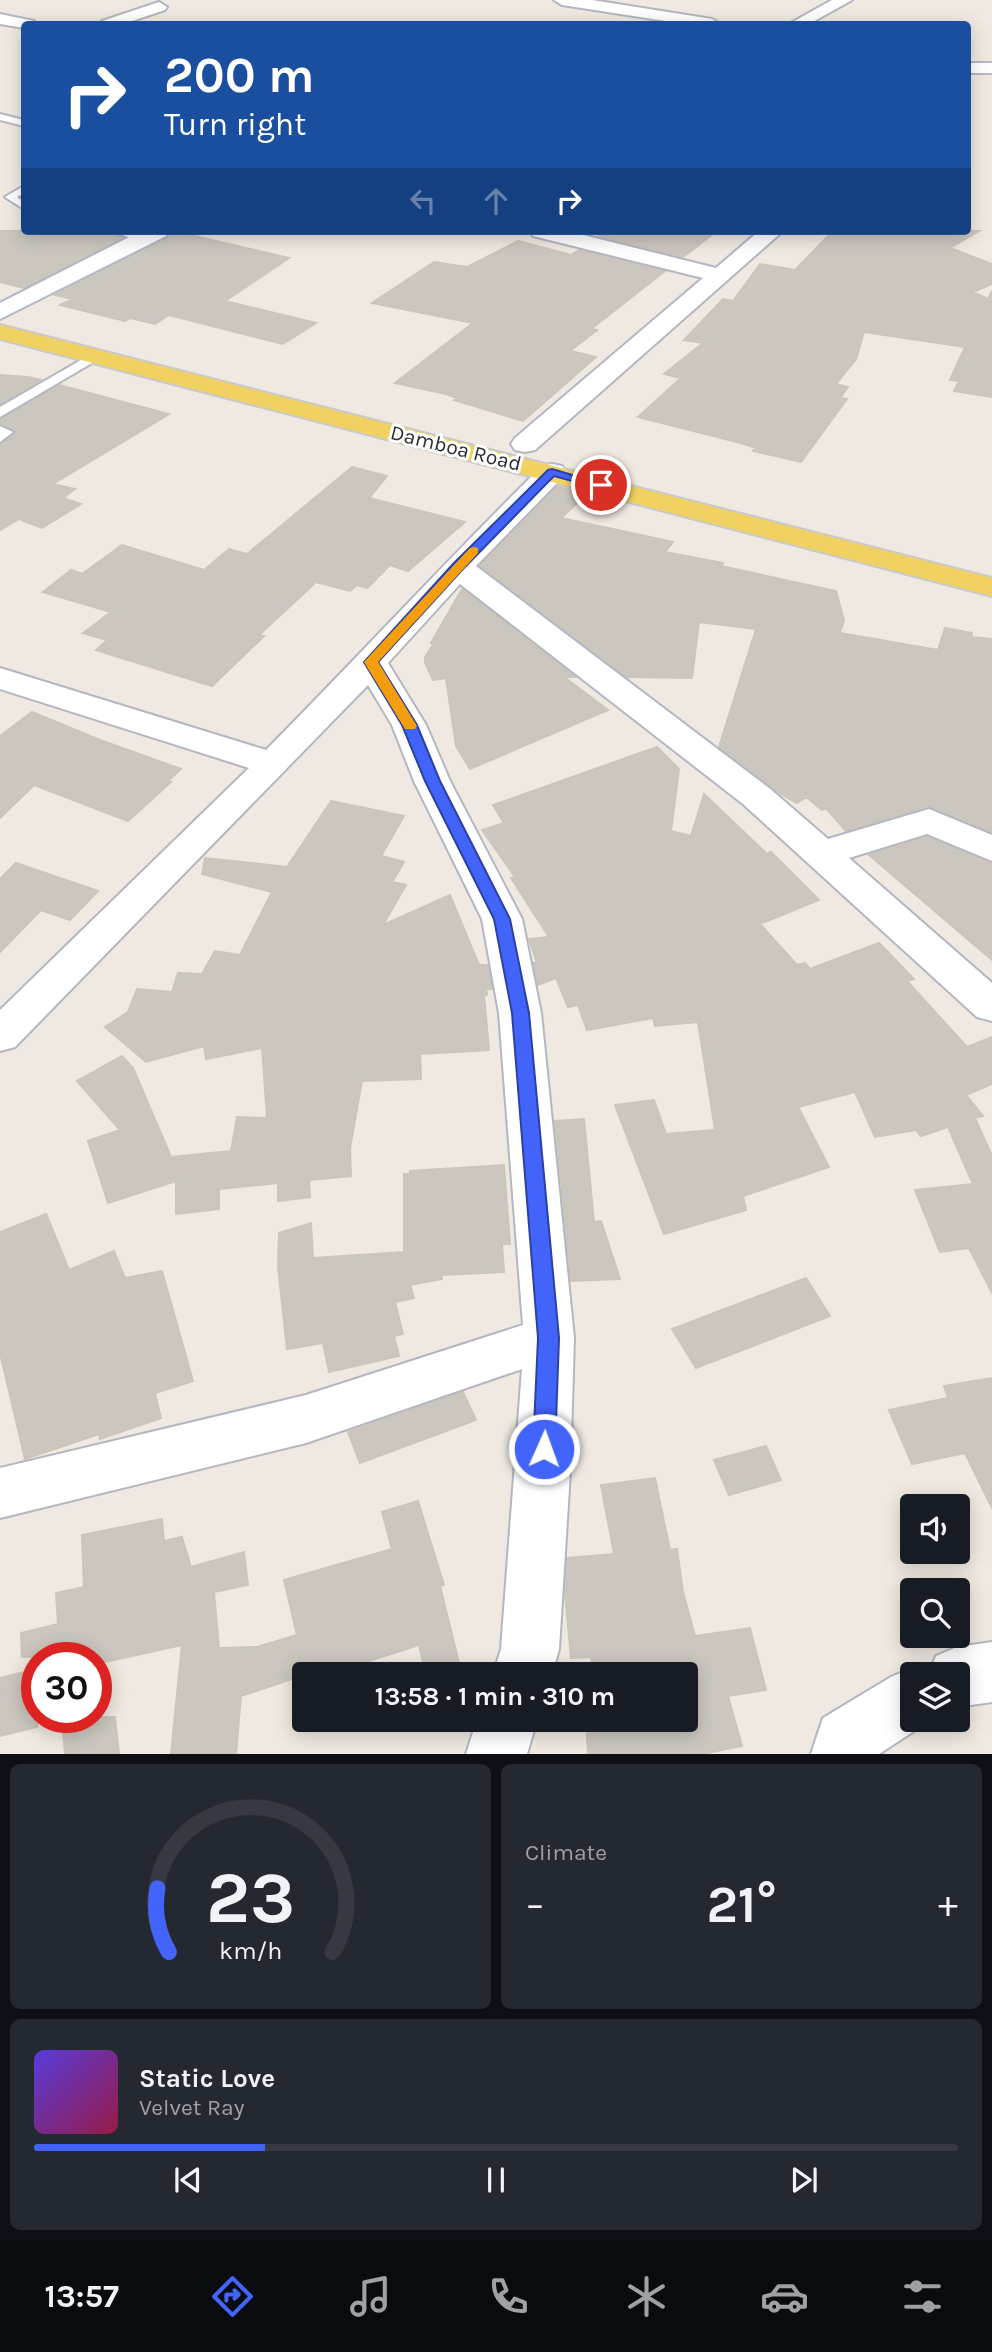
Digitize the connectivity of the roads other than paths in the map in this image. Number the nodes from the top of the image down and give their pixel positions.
1 (562, 0) edge
2 (844, 0) edge
3 (593, 6) junction
4 (159, 7) dead end
5 (569, 18) dead end
6 (0, 19) edge
7 (117, 21) edge
8 (692, 21) edge
9 (803, 21) edge
10 (21, 23) edge
11 (971, 68) edge
12 (992, 68) edge
13 (0, 117) edge
14 (21, 122) edge
15 (21, 191) edge
16 (21, 204) edge
17 (150, 235) edge
18 (557, 235) edge
19 (767, 235) edge
20 (720, 276) junction
21 (0, 312) edge
22 (0, 332) edge
23 (93, 356) junction
24 (0, 413) edge
25 (0, 429) edge
26 (0, 438) edge
27 (525, 444) junction
28 (552, 472) junction
29 (992, 564) edge
30 (458, 567) junction
31 (992, 587) edge
32 (370, 662) junction
33 (0, 678) edge
34 (273, 764) junction
35 (992, 849) edge
36 (821, 854) junction
37 (992, 1006) edge
38 (0, 1036) edge
39 (549, 1338) junction
40 (0, 1493) edge
41 (526, 1662) edge
42 (992, 1672) edge
43 (970, 1675) edge
44 (900, 1706) edge
45 (503, 1732) edge
46 (496, 1754) edge
47 (842, 1754) edge

1 - 3 street
2 - 9 street
3 - 5 street
3 - 8 street
4 - 7 street
6 - 10 street
11 - 12 street
13 - 14 lane
15 - 16 lane
17 - 21 street
18 - 20 street
19 - 20 street
20 - 27 street
21 - 27 main road, Damboa Road
22 - 23 main road, Damboa Road
23 - 24 lane
23 - 28 main road, Damboa Road
25 - 26 lane
27 - 29 main road, Damboa Road
28 - 30 street
28 - 31 main road, Damboa Road
30 - 32 street
30 - 36 street
32 - 34 street
32 - 39 street
33 - 34 street
34 - 38 street
35 - 36 street
36 - 37 street
39 - 40 street
39 - 41 street
42 - 43 street
44 - 47 street
45 - 46 street

